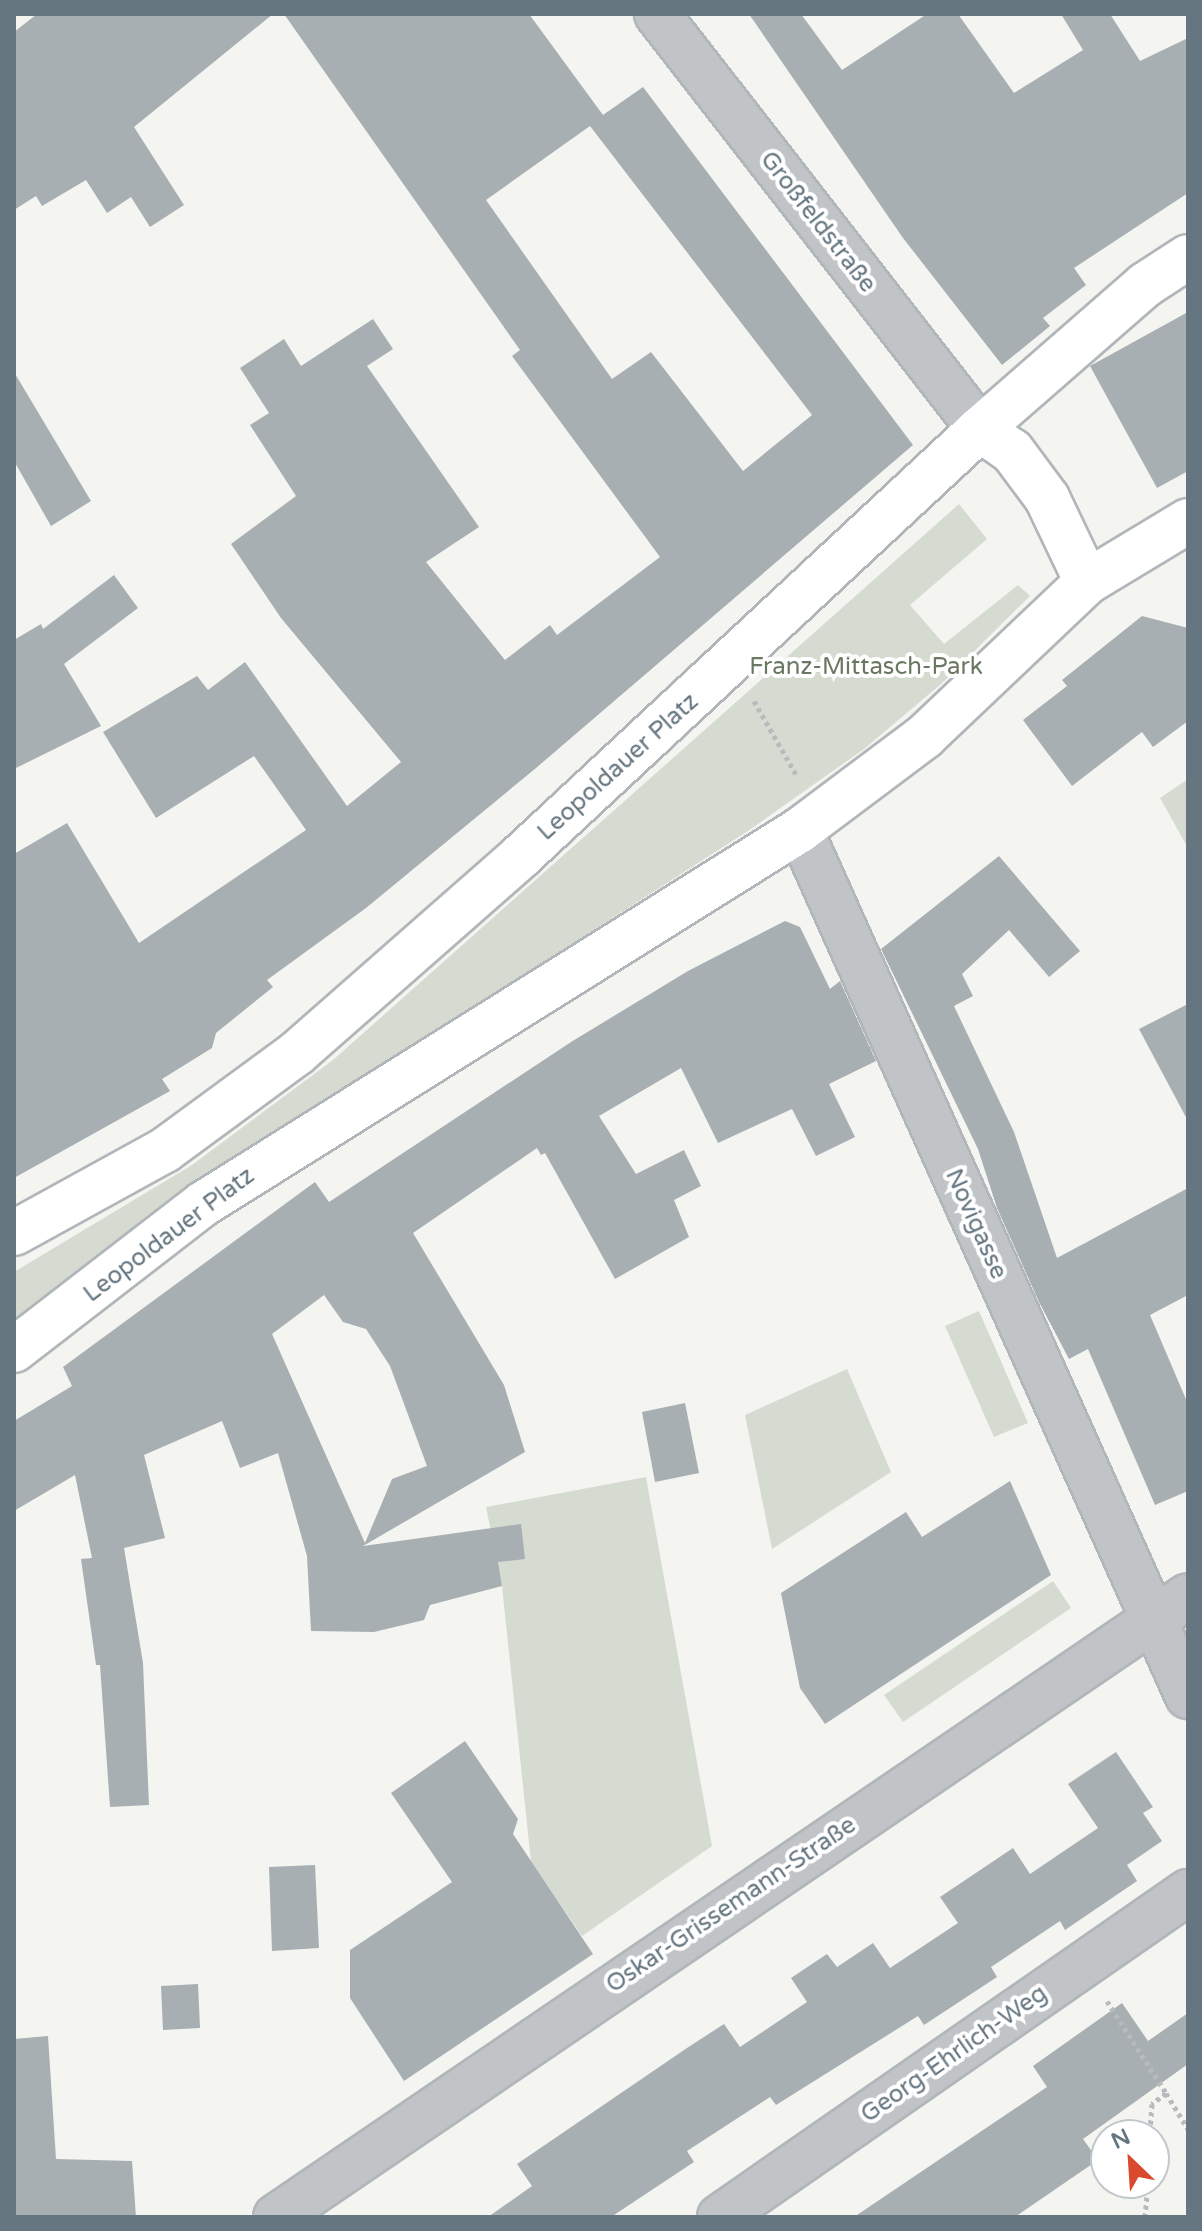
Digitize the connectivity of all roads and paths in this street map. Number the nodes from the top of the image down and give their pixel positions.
1 (657, 14) edge
2 (1188, 257) edge
3 (980, 429) junction
4 (1188, 521) edge
5 (1087, 582) junction
6 (732, 662) junction
7 (810, 823) junction
8 (14, 1233) edge
9 (14, 1350) edge
10 (1188, 1596) edge
11 (1151, 1618) junction
12 (1188, 1696) edge
13 (1188, 1892) edge
14 (1082, 1965) junction
15 (1166, 2093) junction
16 (1151, 2119) edge
17 (1188, 2129) edge
18 (276, 2217) edge
19 (720, 2217) edge

1 - 3 street, Großfeldstraße
2 - 3 street, Leopoldauer Platz
3 - 5 street
3 - 6 street, Leopoldauer Platz
4 - 5 street, Leopoldauer Platz
5 - 7 street, Leopoldauer Platz
6 - 7 path
6 - 8 street, Leopoldauer Platz
7 - 9 street, Leopoldauer Platz
7 - 11 street, Novigasse
10 - 11 street, Oskar-Grissemann-Straße
11 - 12 street, Novigasse
11 - 18 street, Oskar-Grissemann-Straße
13 - 14 street, Georg-Ehrlich-Weg
14 - 15 path
14 - 19 street, Georg-Ehrlich-Weg
15 - 16 path
15 - 17 path

